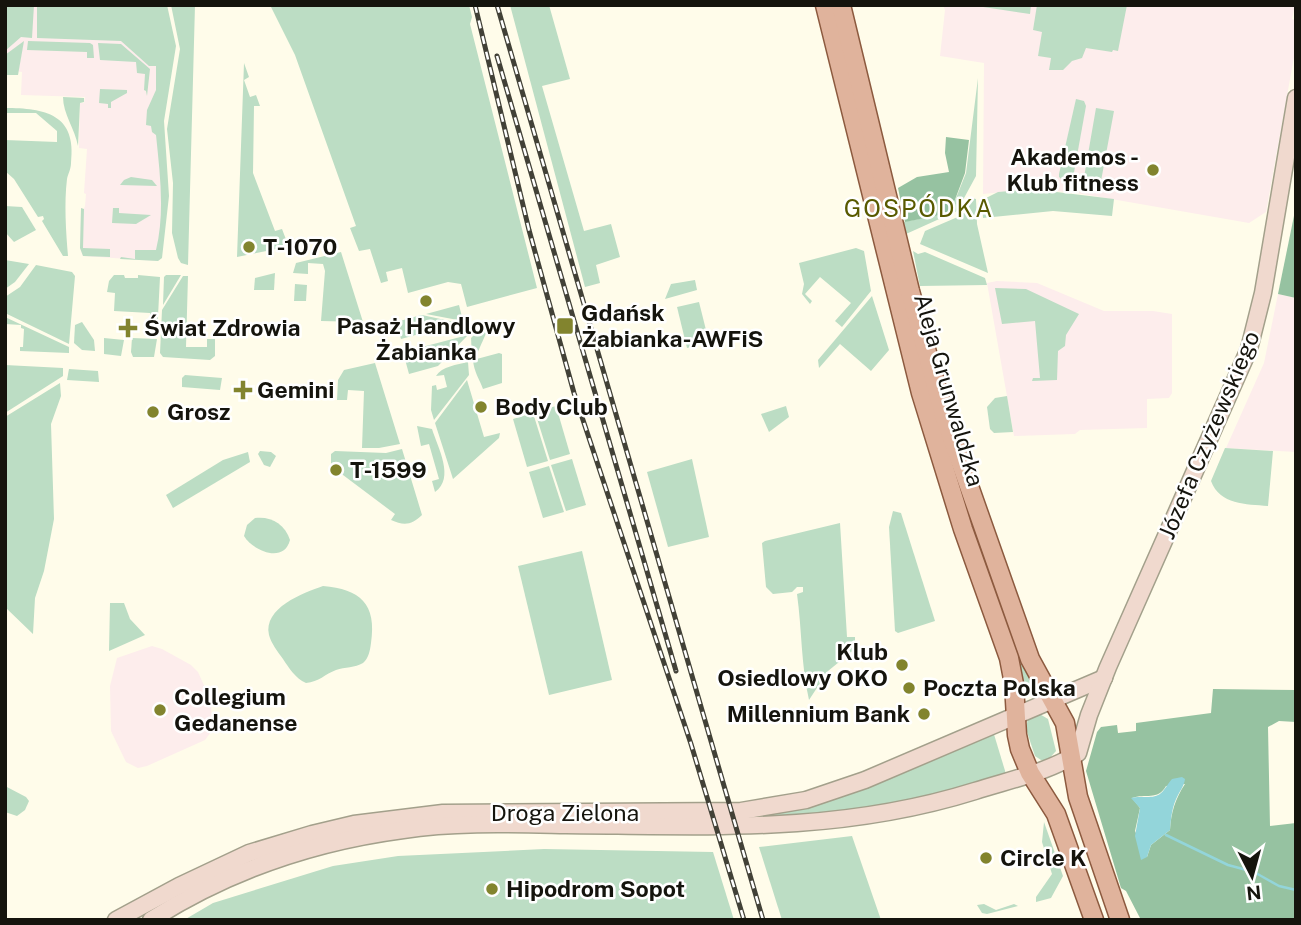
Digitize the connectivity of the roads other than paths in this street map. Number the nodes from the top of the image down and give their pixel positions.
1 (825, 5) edge
2 (841, 5) edge
3 (1296, 98) edge
4 (1104, 678) junction
5 (1054, 699) junction
6 (1016, 715) junction
7 (1071, 758) junction
8 (1033, 777) junction
9 (116, 920) edge
10 (151, 920) edge
11 (1094, 920) edge
12 (1119, 920) edge

1 - 6 main road, Aleja Grunwaldzka
2 - 5 main road, Aleja Grunwaldzka
3 - 4 street, Józefa Czyżewskiego
4 - 5 street
4 - 7 street, Józefa Czyżewskiego
5 - 6 street
5 - 7 main road, Aleja Grunwaldzka
6 - 8 main road, Aleja Grunwaldzka
6 - 9 street, Droga Zielona
7 - 8 street
7 - 12 main road, Aleja Grunwaldzka
8 - 10 street, Droga Zielona
8 - 11 main road, Aleja Grunwaldzka

